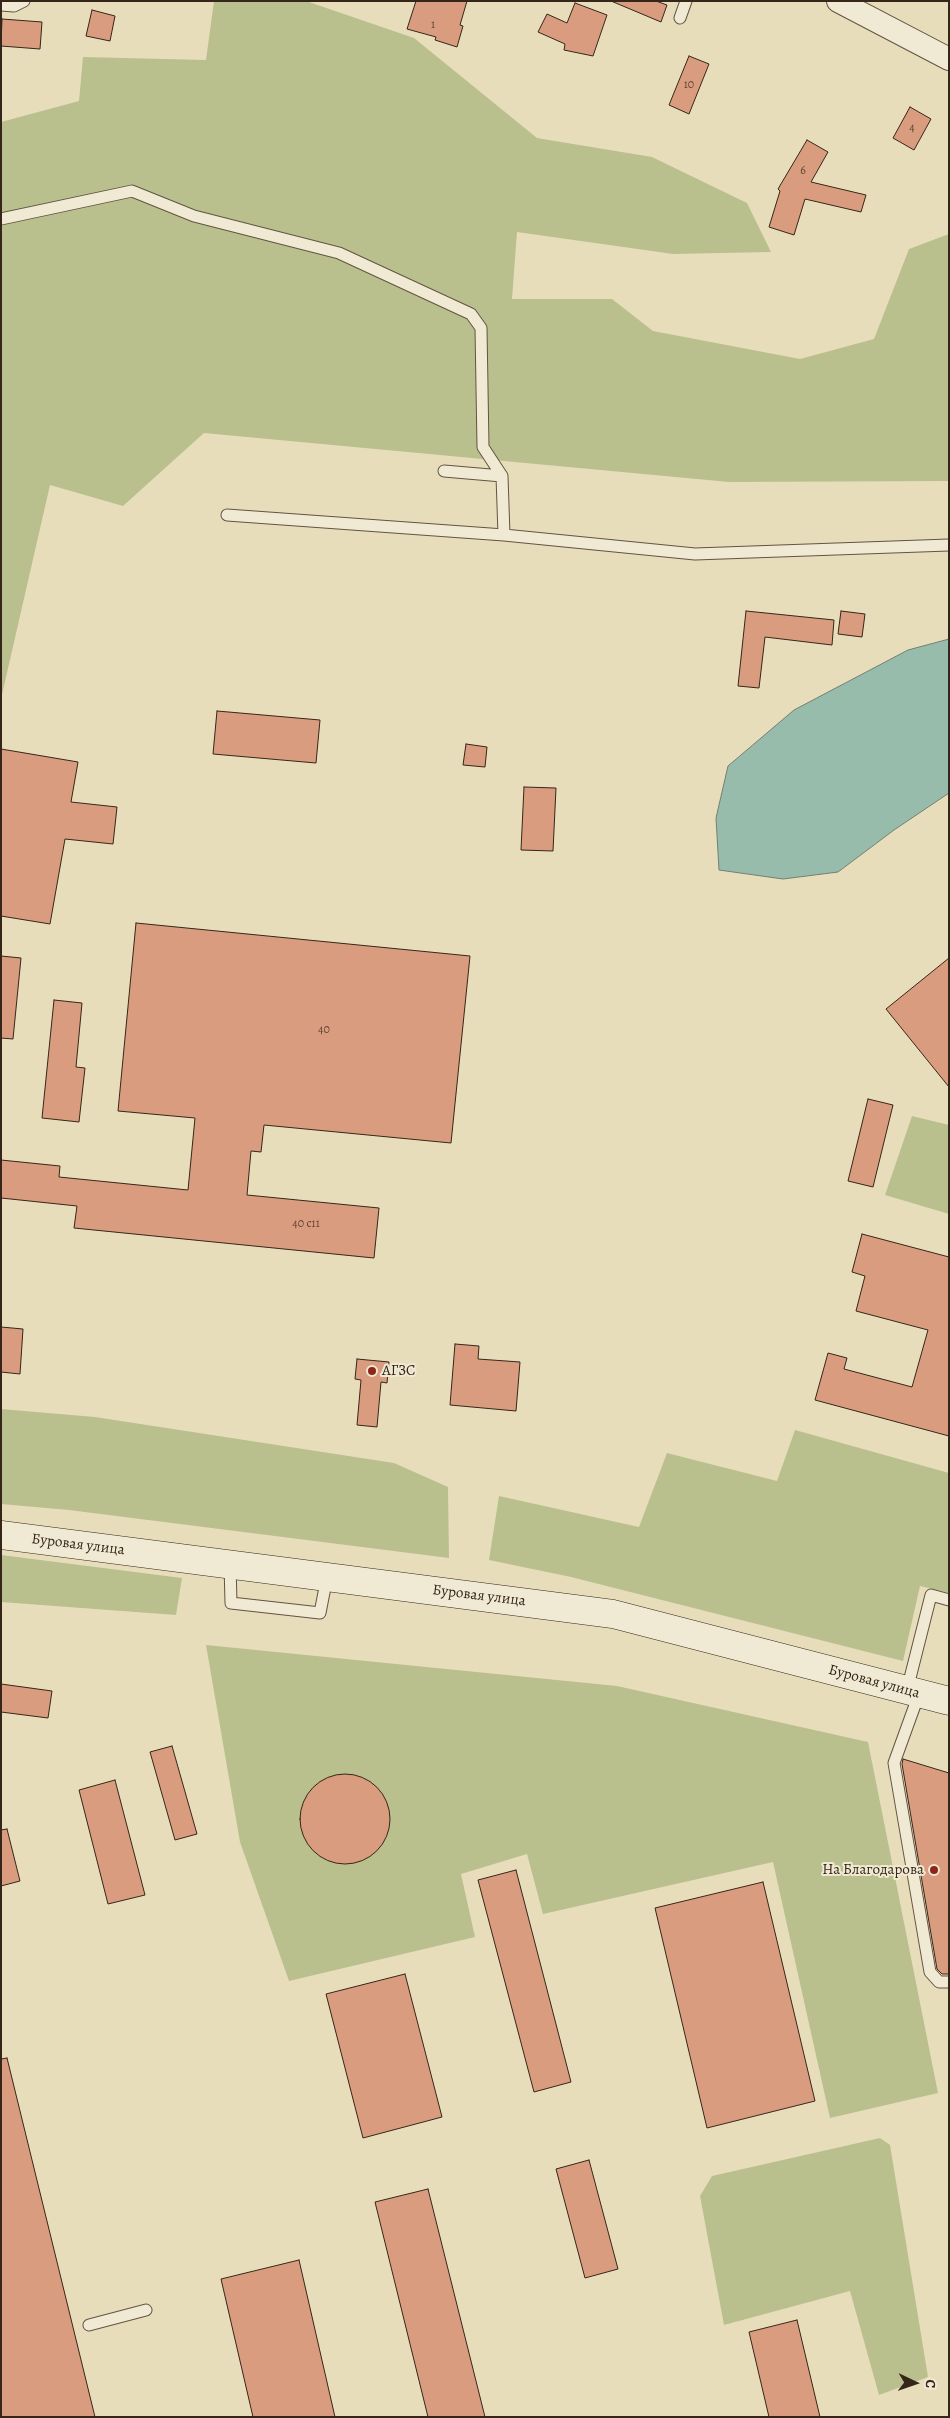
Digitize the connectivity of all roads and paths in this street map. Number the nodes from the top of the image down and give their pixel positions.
1 (24, 1) edge
2 (686, 1) edge
3 (838, 1) edge
4 (1, 5) edge
5 (680, 18) dead end
6 (949, 59) edge
7 (1, 219) edge
8 (444, 471) dead end
9 (502, 476) junction
10 (227, 515) dead end
11 (504, 534) junction
12 (949, 544) edge
13 (1, 1535) edge
14 (230, 1564) junction
15 (327, 1577) junction
16 (949, 1600) edge
17 (913, 1692) junction
18 (949, 1701) edge
19 (949, 1982) edge
20 (146, 2310) dead end
21 (89, 2325) dead end

1 - 4 lane
2 - 5 lane
3 - 6 street
7 - 9 lane
8 - 9 lane
9 - 11 lane
10 - 11 lane
11 - 12 lane
13 - 14 main road, Буровая улица
14 - 15 main road, Буровая улица
14 - 15 lane
15 - 17 main road, Буровая улица
16 - 17 lane
17 - 18 main road, Буровая улица
17 - 19 lane
20 - 21 lane

